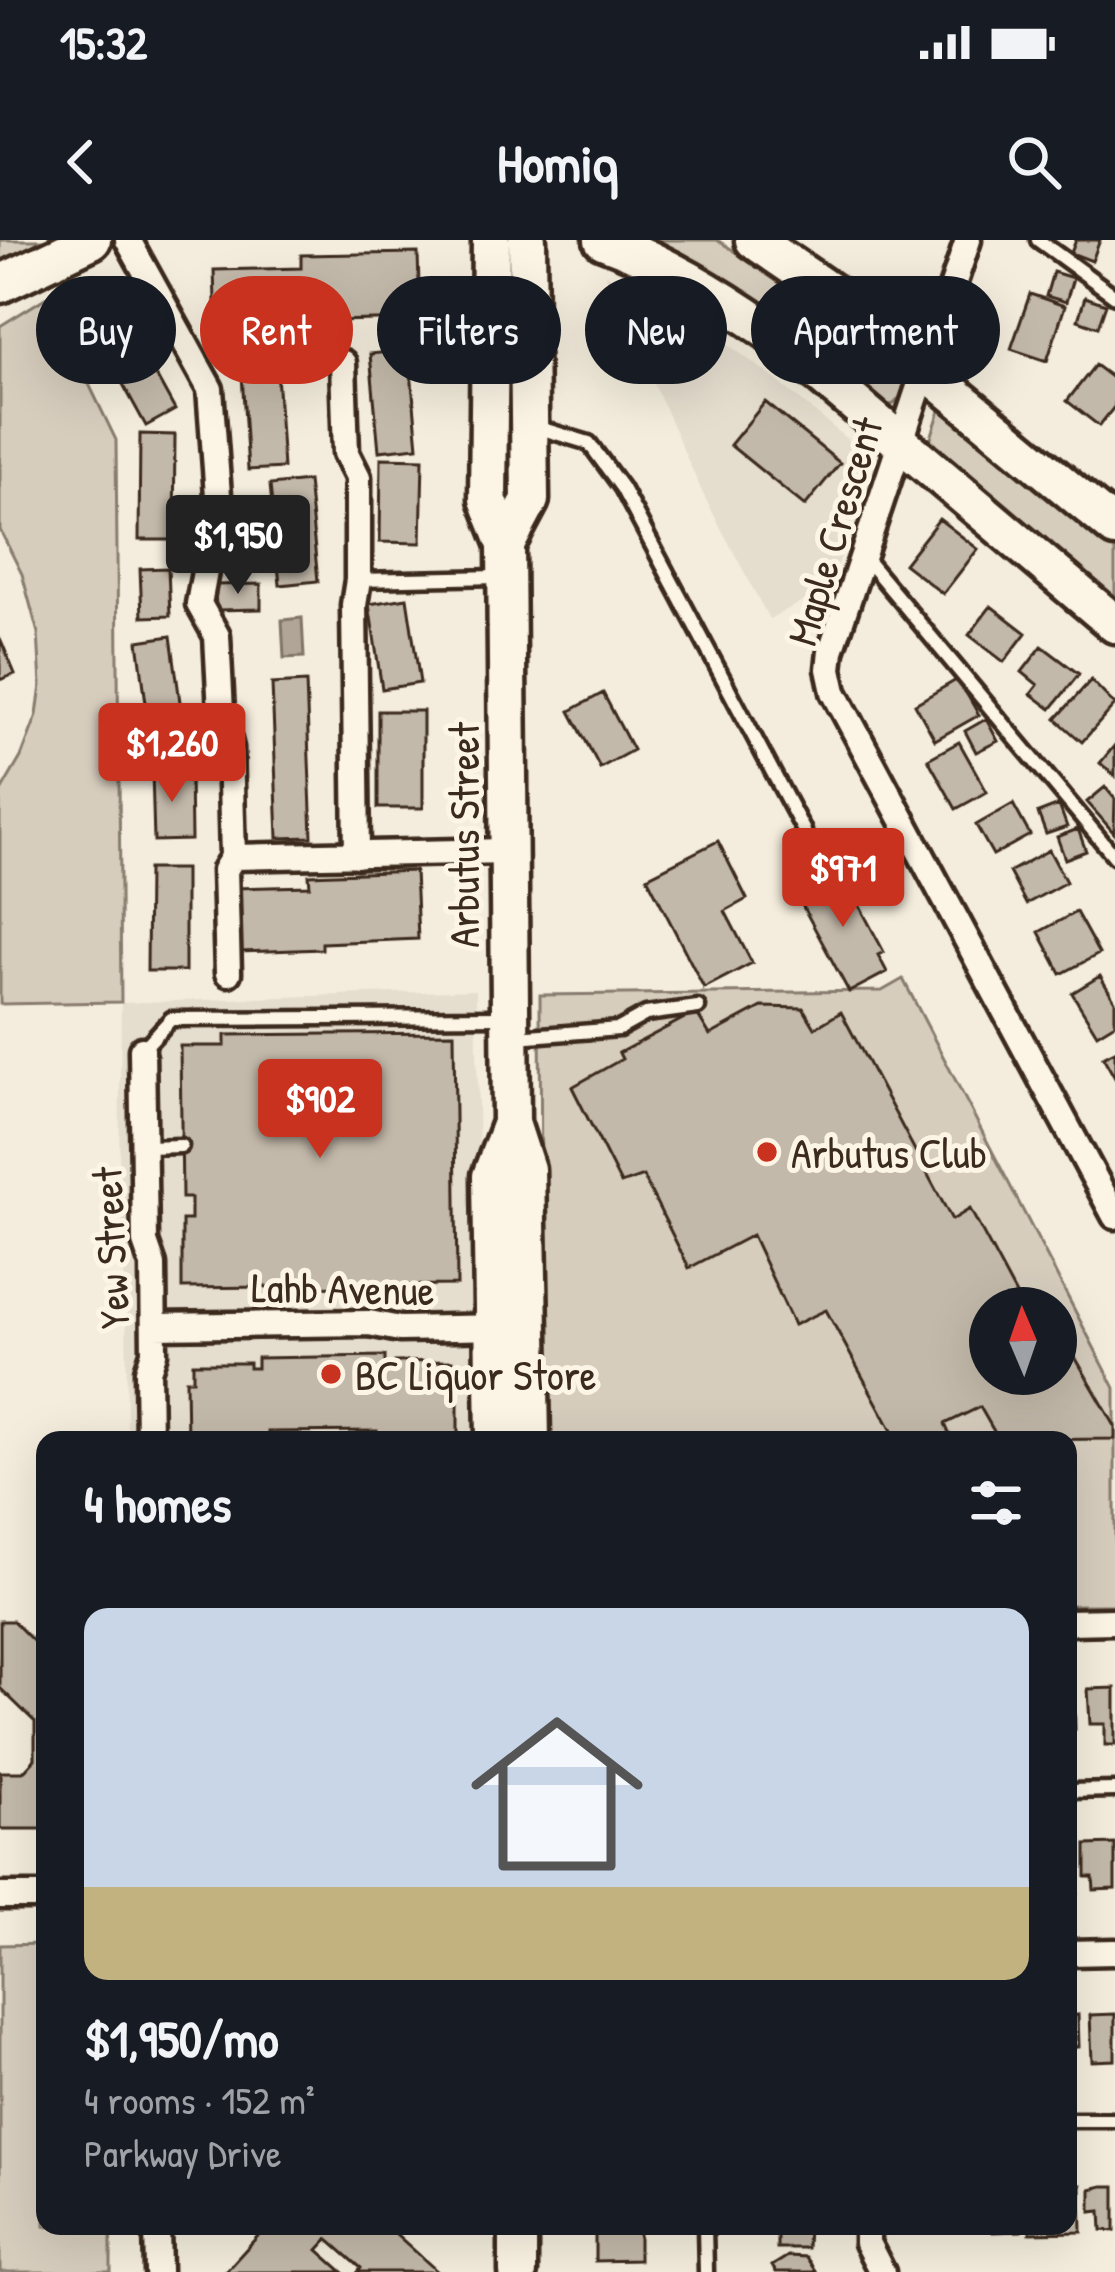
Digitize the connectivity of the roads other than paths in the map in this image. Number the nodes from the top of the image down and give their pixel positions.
1 (92, 240) edge
2 (128, 240) edge
3 (491, 240) edge
4 (527, 240) edge
5 (603, 240) edge
6 (754, 240) edge
7 (968, 240) edge
8 (1038, 240) edge
9 (807, 276) edge
10 (956, 276) edge
11 (0, 284) edge
12 (1115, 296) edge
13 (344, 384) edge
14 (919, 384) edge
15 (943, 384) edge
16 (529, 427) junction
17 (902, 446) junction
18 (1115, 528) edge
19 (865, 558) junction
20 (506, 561) junction
21 (358, 580) junction
22 (1115, 624) edge
23 (804, 831) dead end
24 (508, 851) junction
25 (356, 855) junction
26 (233, 856) junction
27 (1115, 857) edge
28 (228, 973) dead end
29 (698, 1007) dead end
30 (509, 1027) junction
31 (142, 1050) joint
32 (182, 1146) dead end
33 (143, 1147) junction
34 (1115, 1216) edge
35 (154, 1326) junction
36 (512, 1327) junction
37 (149, 1431) edge
38 (496, 1431) edge
39 (529, 1431) edge
40 (1077, 1622) edge
41 (1115, 1622) edge
42 (1115, 1790) edge
43 (1077, 1791) edge
44 (0, 1896) edge
45 (36, 1896) edge
46 (1115, 1952) edge
47 (1077, 1953) edge
48 (1077, 2120) edge
49 (1115, 2120) edge
50 (157, 2235) edge
51 (518, 2235) edge
52 (705, 2235) edge
53 (867, 2235) edge
54 (158, 2272) edge
55 (518, 2272) edge
56 (706, 2272) edge
57 (881, 2272) edge

1 - 11 main road
2 - 26 street
3 - 20 main road, Arbutus Street
4 - 16 main road, Arbutus Street
5 - 17 main road
6 - 9 main road
7 - 10 street, Maple Crescent
8 - 12 lane
13 - 21 street
14 - 17 street, Maple Crescent
15 - 18 main road
16 - 20 main road, Arbutus Street
16 - 23 lane
17 - 19 street, Maple Crescent
17 - 22 main road
19 - 27 lane
19 - 34 street, Maple Crescent
20 - 21 lane
20 - 24 main road, Arbutus Street
21 - 25 street
24 - 25 street
24 - 30 main road, Arbutus Street
25 - 26 street
26 - 28 street
29 - 30 lane
30 - 31 lane
30 - 36 main road, Arbutus Street
31 - 33 street, Yew Street
32 - 33 lane
33 - 35 street, Yew Street
35 - 36 street, Lahb Avenue
35 - 37 street, Yew Street
36 - 38 main road, Arbutus Street
36 - 39 main road, Arbutus Street
40 - 41 street
42 - 43 lane
44 - 45 street
46 - 47 street
48 - 49 lane
50 - 54 street
51 - 55 main road
52 - 56 lane
53 - 57 street

